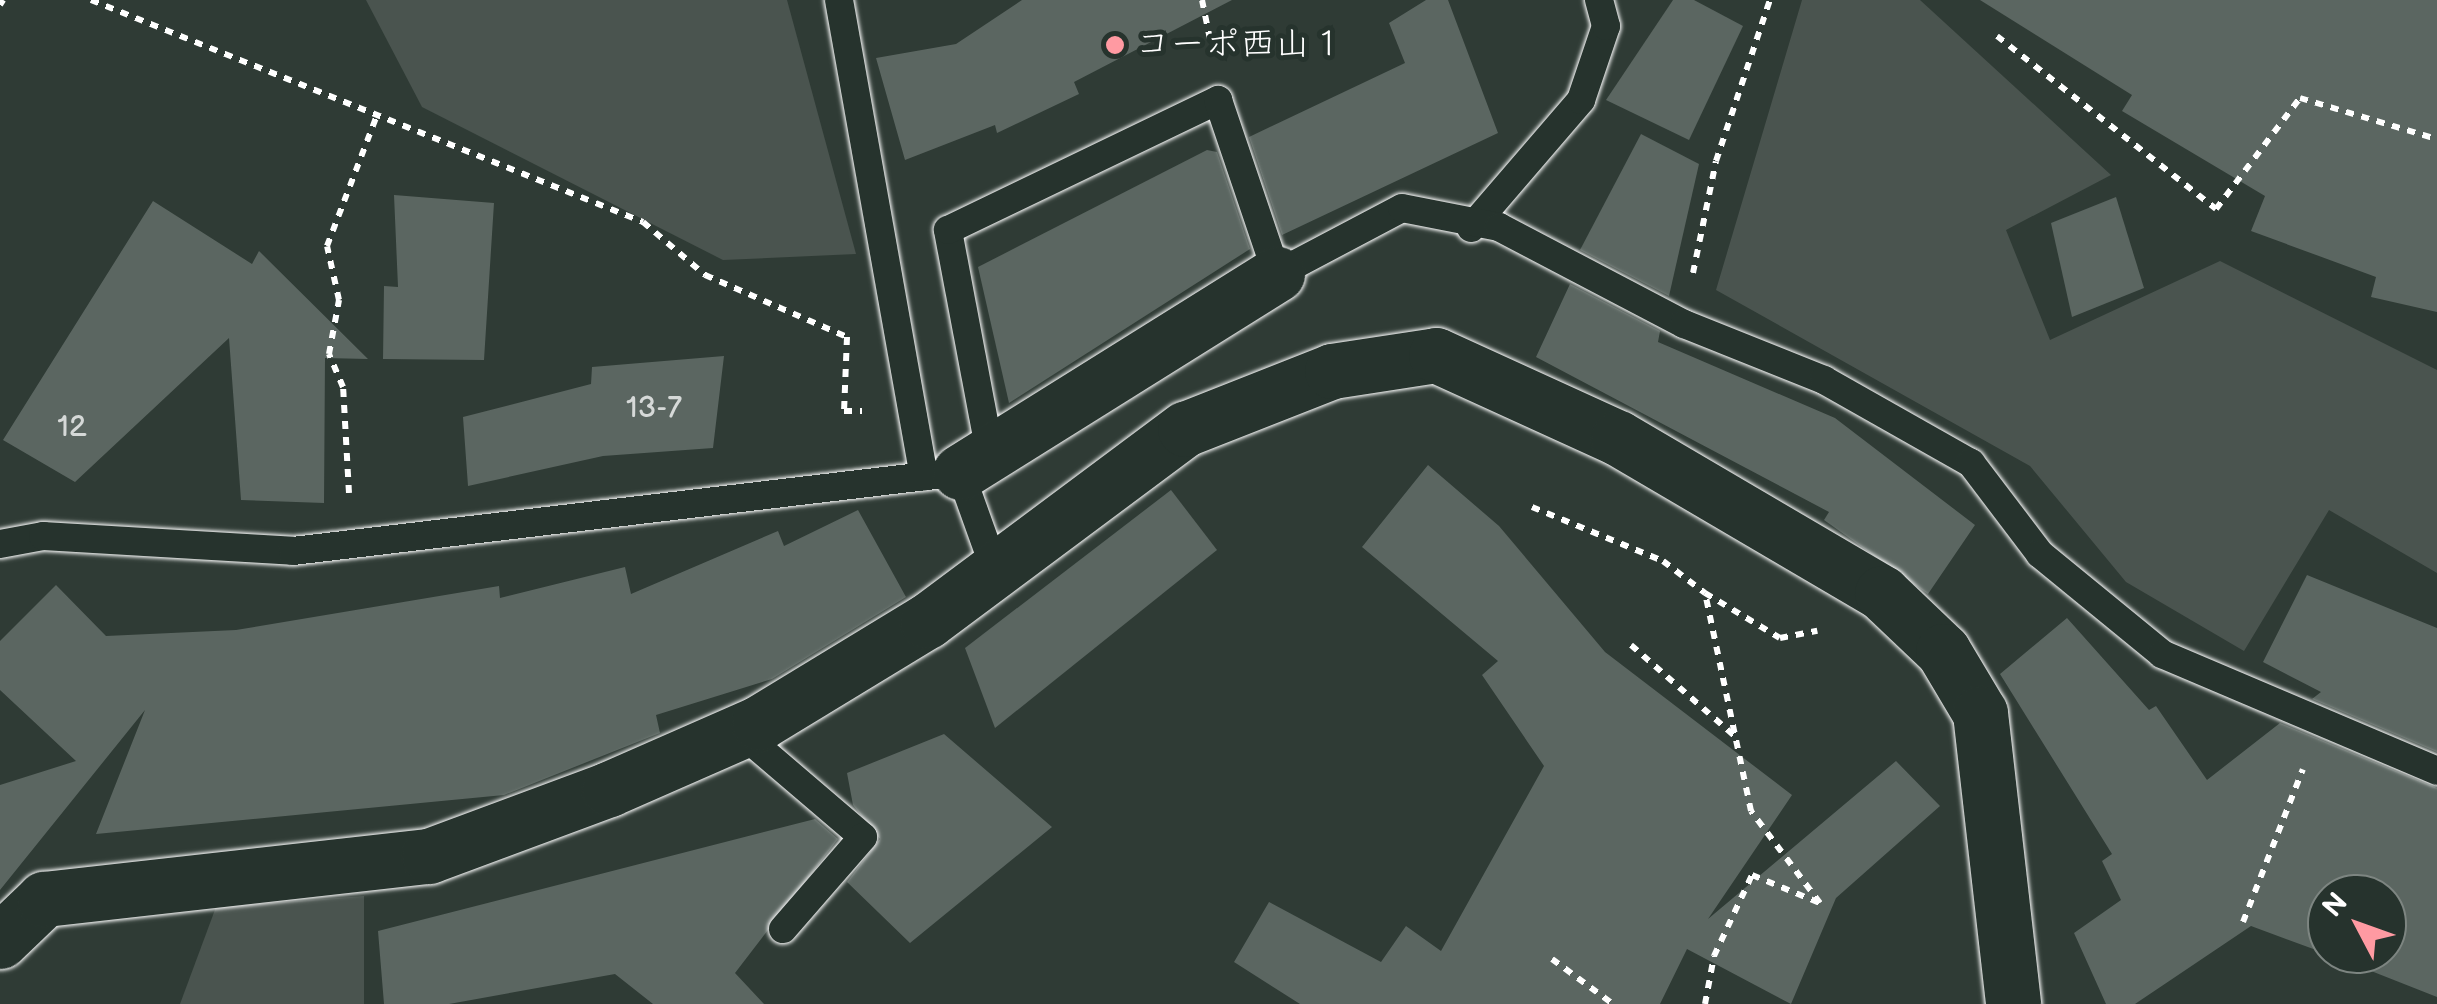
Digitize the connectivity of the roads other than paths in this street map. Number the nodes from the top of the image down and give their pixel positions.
1 (839, 0) edge
2 (1599, 0) edge
3 (1471, 228) junction
4 (1277, 274) junction
5 (958, 467) junction
6 (2, 546) edge
7 (996, 570) junction
8 (739, 731) junction
9 (2437, 771) edge
10 (783, 929) dead end
11 (0, 940) edge
12 (2013, 1004) edge

1 - 5 lane
2 - 3 lane
3 - 4 lane
3 - 9 lane
4 - 5 street
4 - 5 lane
5 - 6 lane
5 - 7 lane
7 - 8 street
7 - 12 street
8 - 10 lane
8 - 11 street

